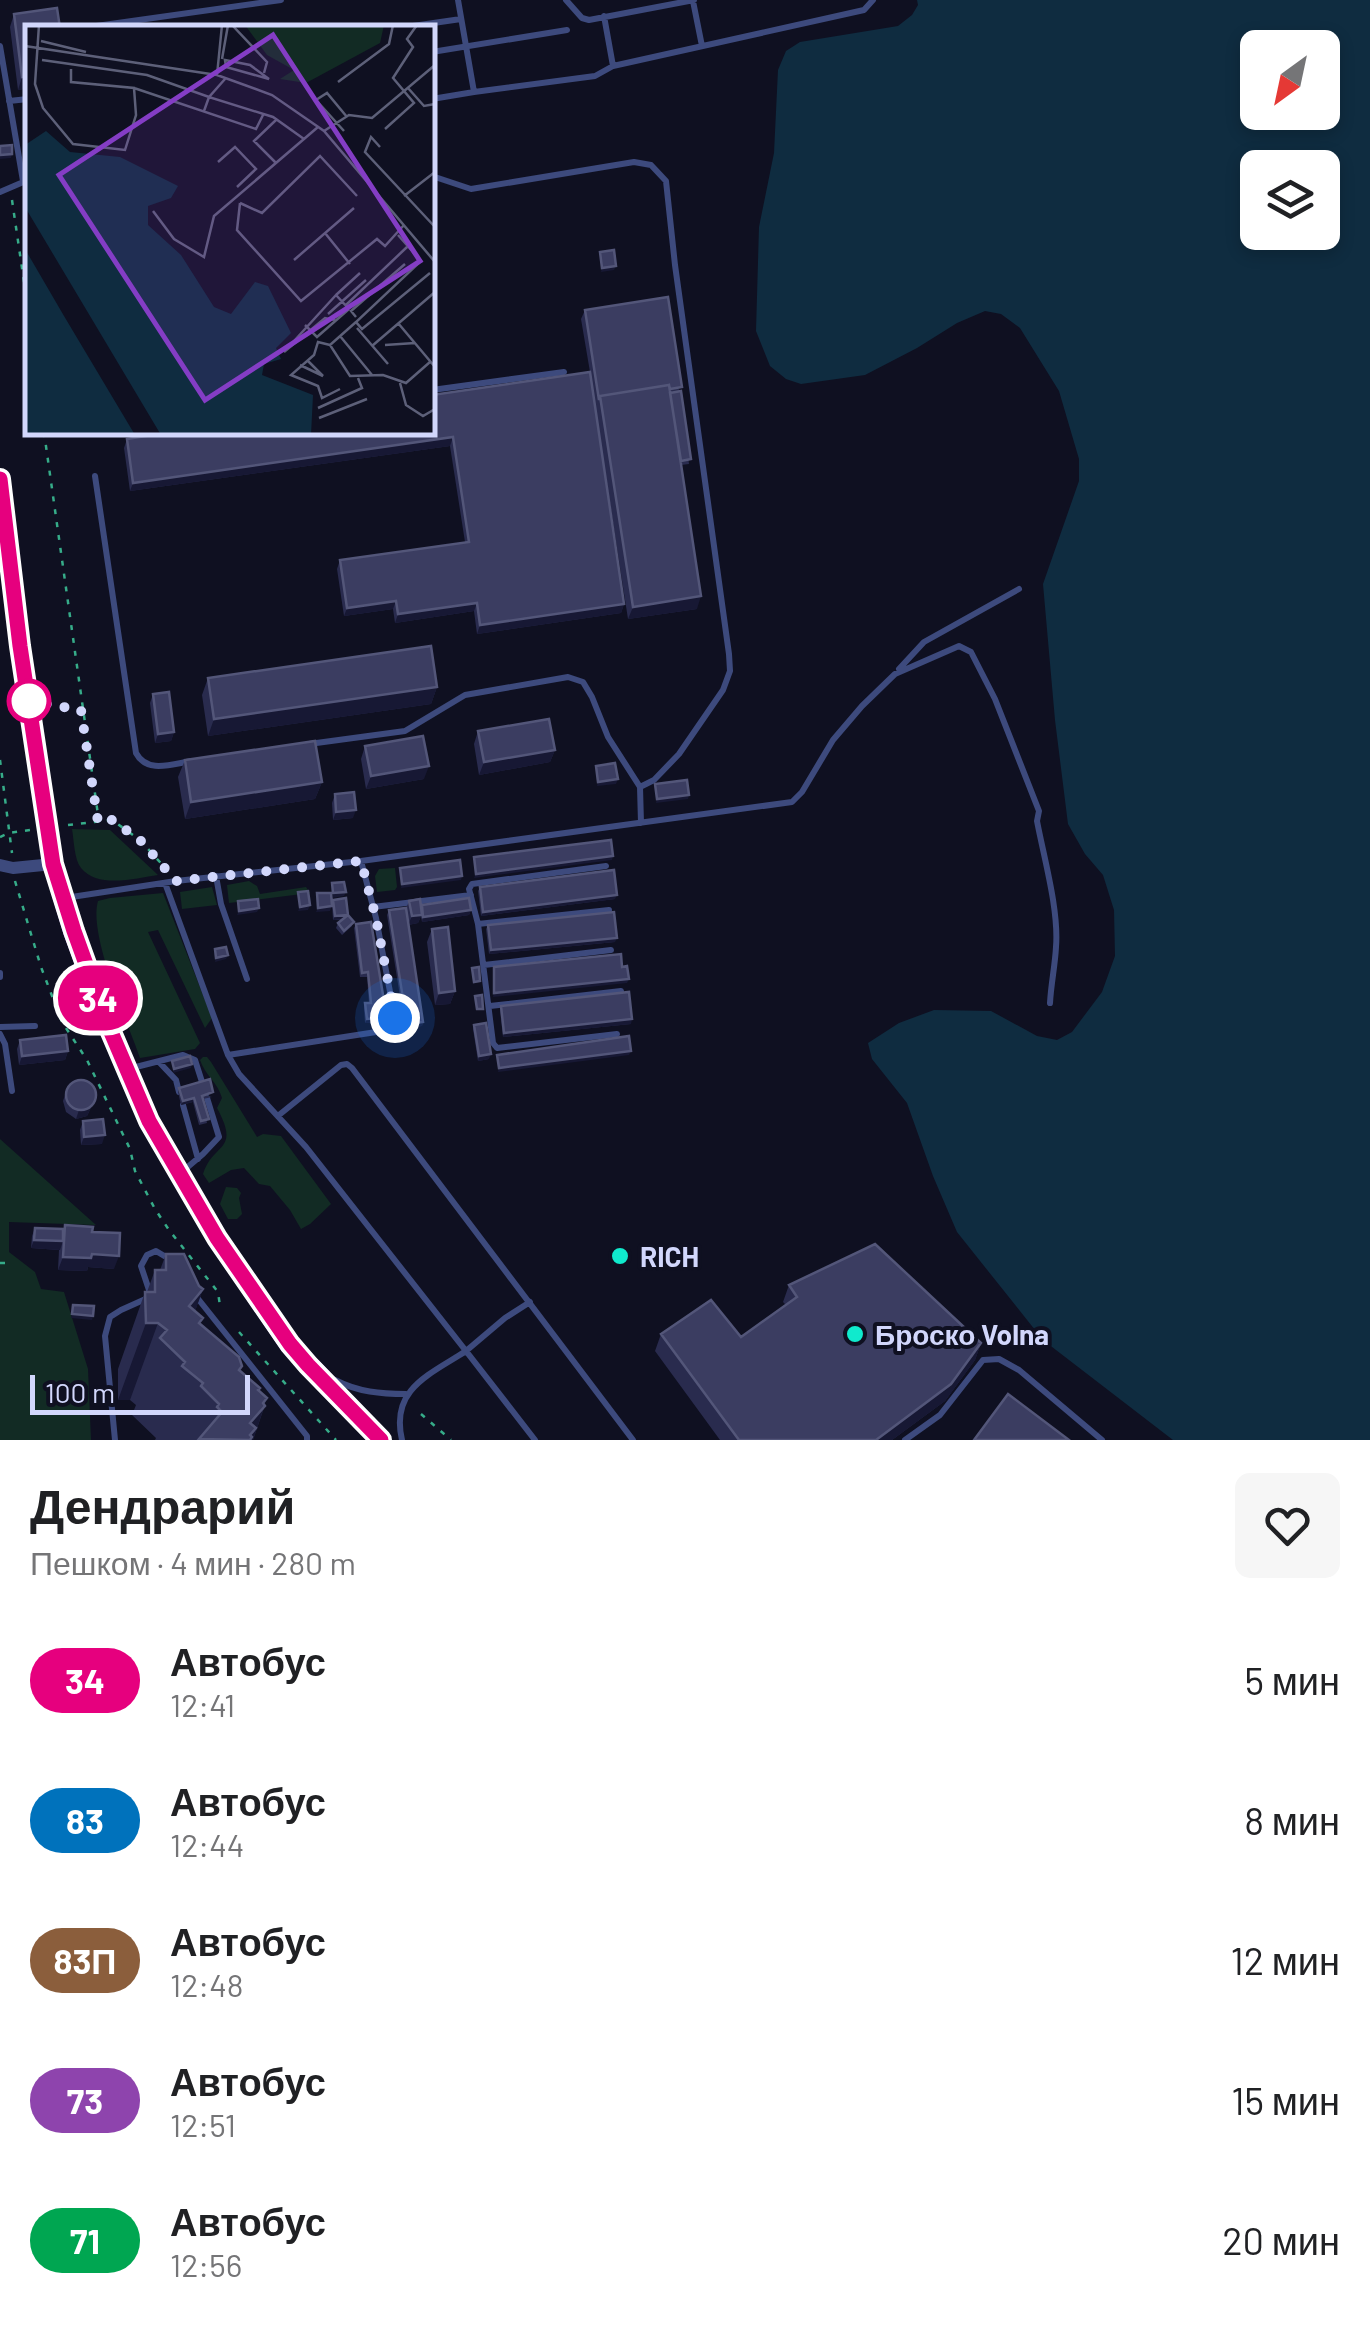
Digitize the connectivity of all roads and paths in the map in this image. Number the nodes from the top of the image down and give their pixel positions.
1 (280, 0) edge
2 (458, 0) edge
3 (566, 0) edge
4 (694, 0) edge
5 (873, 0) edge
6 (604, 16) junction
7 (461, 18) junction
8 (103, 25) edge
9 (418, 25) edge
10 (567, 30) dead end
11 (0, 46) edge
12 (702, 46) junction
13 (465, 48) junction
14 (435, 52) edge
15 (613, 66) junction
16 (474, 92) junction
17 (25, 98) edge
18 (435, 98) edge
19 (9, 101) junction
20 (435, 177) edge
21 (25, 180) edge
22 (0, 192) edge
23 (12, 202) dead end
24 (25, 289) edge
25 (564, 372) edge
26 (435, 390) edge
27 (44, 435) edge
28 (95, 476) dead end
29 (0, 480) edge
30 (1019, 589) dead end
31 (895, 674) junction
32 (307, 744) edge
33 (208, 758) edge
34 (0, 760) edge
35 (640, 787) junction
36 (98, 822) junction
37 (641, 823) junction
38 (68, 825) dead end
39 (32, 830) dead end
40 (10, 833) junction
41 (0, 837) edge
42 (361, 861) junction
43 (53, 864) junction
44 (6, 866) edge
45 (606, 866) edge
46 (216, 876) junction
47 (176, 881) junction
48 (165, 883) junction
49 (471, 895) junction
50 (63, 898) junction
51 (373, 907) junction
52 (608, 910) edge
53 (478, 924) junction
54 (611, 950) edge
55 (484, 965) junction
56 (247, 979) dead end
57 (620, 991) edge
58 (1050, 1002) dead end
59 (490, 1006) junction
60 (35, 1026) dead end
61 (0, 1030) edge
62 (617, 1034) edge
63 (228, 1055) junction
64 (159, 1062) junction
65 (126, 1069) junction
66 (203, 1085) edge
67 (12, 1091) dead end
68 (179, 1092) edge
69 (206, 1098) edge
70 (183, 1105) edge
71 (279, 1116) junction
72 (198, 1158) junction
73 (178, 1174) junction
74 (6, 1262) dead end
75 (0, 1264) edge
76 (178, 1270) edge
77 (187, 1283) edge
78 (151, 1297) junction
79 (530, 1302) junction
80 (220, 1310) dead end
81 (161, 1311) edge
82 (233, 1324) dead end
83 (466, 1351) junction
84 (308, 1365) junction
85 (406, 1394) junction
86 (421, 1414) dead end
87 (115, 1440) edge
88 (307, 1440) edge
89 (336, 1440) edge
90 (381, 1440) edge
91 (402, 1440) edge
92 (451, 1440) edge
93 (535, 1440) edge
94 (633, 1440) edge
95 (905, 1440) edge
96 (1102, 1440) edge

1 - 8 lane
2 - 7 lane
3 - 6 lane
4 - 6 lane
4 - 12 lane
5 - 12 lane
6 - 15 lane
7 - 9 lane
7 - 13 lane
10 - 13 lane
11 - 19 lane
12 - 15 lane
13 - 14 lane
13 - 16 lane
15 - 16 lane
16 - 18 lane
17 - 19 lane
19 - 21 lane
20 - 35 lane
21 - 22 lane
23 - 24 path
25 - 26 lane
27 - 36 path
28 - 33 lane
29 - 43 main road
30 - 31 lane
31 - 37 lane
31 - 58 lane
32 - 35 lane
34 - 40 path
35 - 37 lane
36 - 38 path
36 - 47 path
37 - 42 lane
39 - 40 path
40 - 41 path
40 - 44 path
42 - 46 lane
42 - 51 lane
43 - 44 street
43 - 50 main road
44 - 80 path
45 - 49 lane
46 - 47 lane
46 - 56 lane
47 - 48 lane
48 - 50 lane
48 - 63 lane
49 - 51 lane
49 - 53 lane
50 - 65 main road
51 - 63 lane
52 - 53 lane
53 - 55 lane
54 - 55 lane
55 - 59 lane
57 - 59 lane
59 - 62 lane
60 - 61 lane
61 - 67 lane
63 - 71 lane
64 - 65 lane
64 - 66 lane
64 - 68 lane
65 - 73 main road
69 - 72 lane
70 - 72 lane
71 - 79 lane
71 - 83 lane
72 - 73 lane
73 - 84 main road
74 - 75 path
76 - 78 lane
77 - 88 lane
78 - 81 lane
78 - 87 lane
79 - 83 lane
79 - 94 lane
82 - 89 path
83 - 85 lane
83 - 93 lane
84 - 85 lane
84 - 90 main road
85 - 91 lane
86 - 92 path
95 - 96 lane

